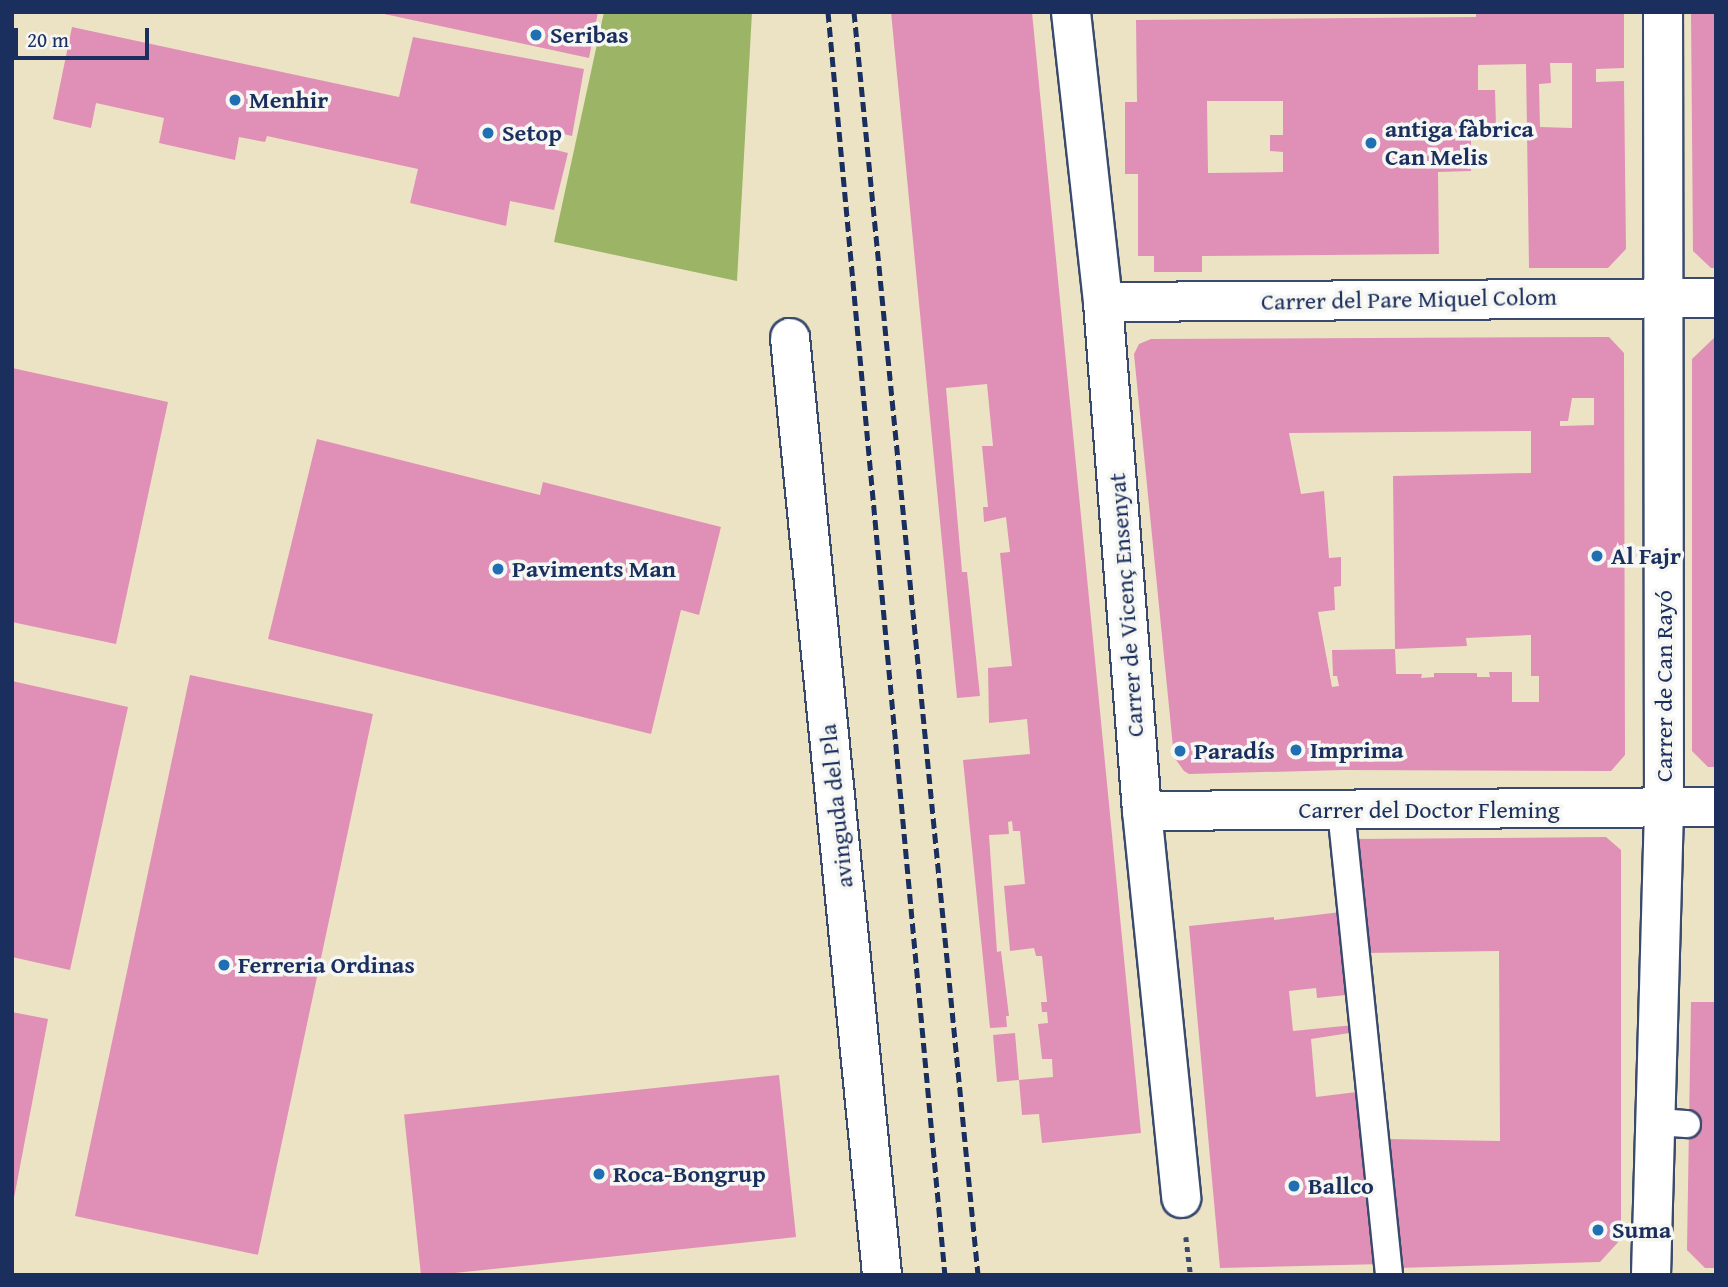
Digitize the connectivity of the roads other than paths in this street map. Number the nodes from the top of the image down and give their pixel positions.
1 (1071, 12) edge
2 (1663, 12) edge
3 (1664, 296) junction
4 (1716, 298) edge
5 (1103, 302) junction
6 (790, 338) dead end
7 (1716, 807) edge
8 (1664, 808) junction
9 (1341, 810) junction
10 (1142, 811) junction
11 (1181, 1198) dead end
12 (882, 1275) edge
13 (1389, 1275) edge
14 (1651, 1275) edge

1 - 5 street, Carrer de Vicenç Ensenyat
2 - 3 street, Carrer de Can Rayó
3 - 4 street, Carrer del Pare Miquel Colom
3 - 5 street, Carrer del Pare Miquel Colom
3 - 8 street, Carrer de Can Rayó
5 - 10 street, Carrer de Vicenç Ensenyat
6 - 12 street, avinguda del Pla
7 - 8 street, Carrer del Doctor Fleming
8 - 9 street, Carrer del Doctor Fleming
8 - 14 street, Carrer de Can Rayó
9 - 10 street, Carrer del Doctor Fleming
9 - 13 lane
10 - 11 street, Carrer de Vicenç Ensenyat

